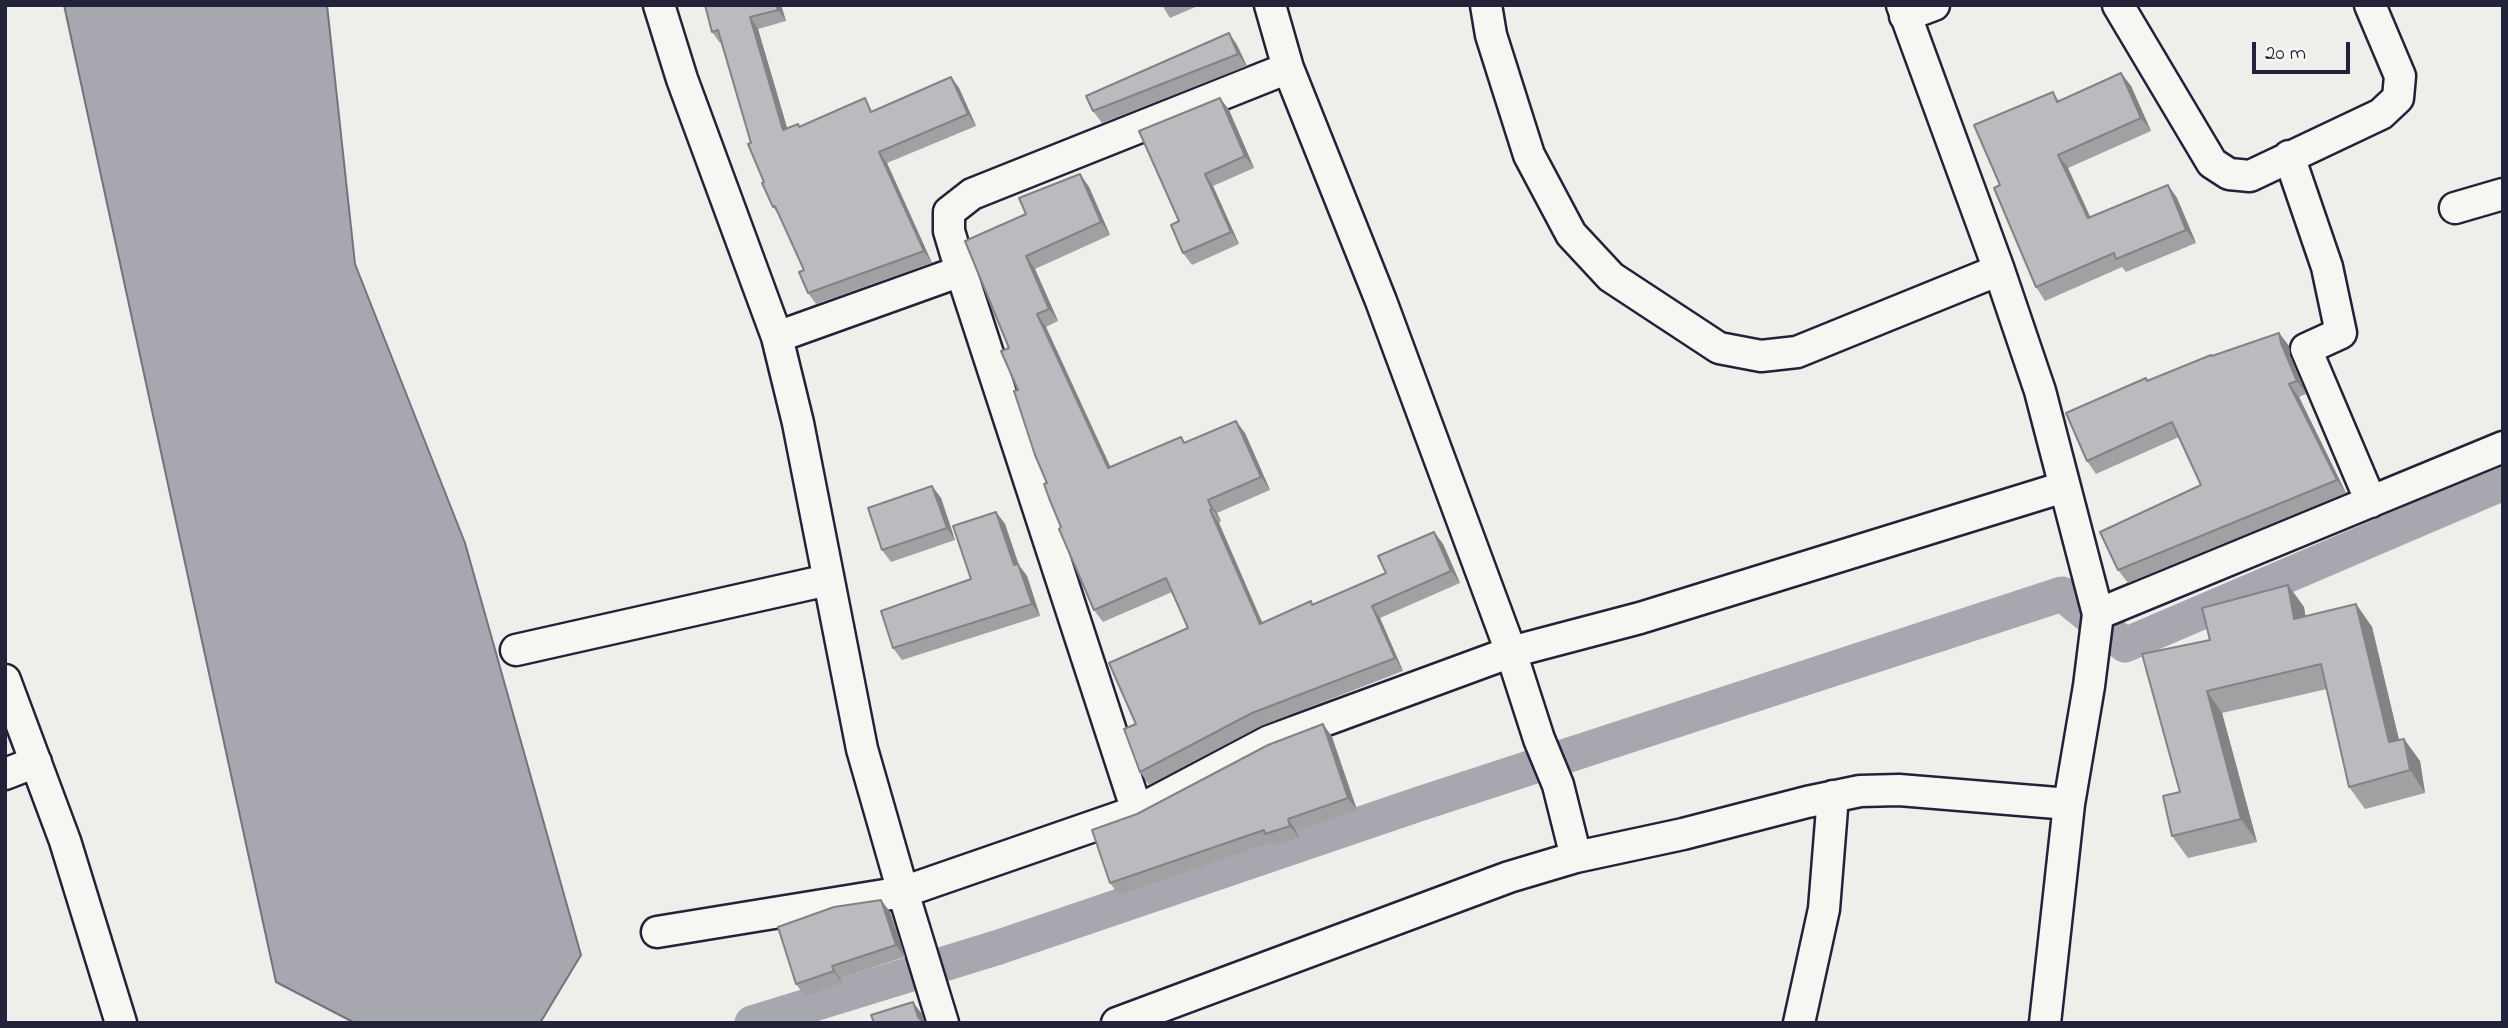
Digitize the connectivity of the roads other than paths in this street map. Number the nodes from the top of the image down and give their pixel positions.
1 (659, 5) edge
2 (1270, 5) edge
3 (1486, 5) edge
4 (1934, 5) edge
5 (2118, 5) edge
6 (2370, 5) edge
7 (1904, 11) edge
8 (1288, 68) junction
9 (2289, 156) junction
10 (2503, 194) edge
11 (2455, 208) dead end
12 (1999, 270) junction
13 (961, 271) junction
14 (777, 337) junction
15 (2503, 447) edge
16 (2064, 487) junction
17 (2371, 502) junction
18 (828, 580) junction
19 (2097, 622) junction
20 (516, 650) dead end
21 (1511, 652) junction
22 (5, 680) edge
23 (36, 762) junction
24 (5, 774) edge
25 (1833, 796) junction
26 (2069, 804) junction
27 (1137, 811) junction
28 (1576, 857) junction
29 (903, 892) junction
30 (657, 932) dead end
31 (121, 1023) edge
32 (943, 1023) edge
33 (1117, 1023) edge
34 (1798, 1023) edge
35 (2045, 1023) edge

1 - 14 street
2 - 8 street
3 - 12 street
4 - 7 street
5 - 9 street
6 - 9 street
7 - 12 street
8 - 13 street
8 - 21 street
9 - 17 street
10 - 11 street
12 - 16 street
13 - 14 street
13 - 27 street
14 - 18 street
15 - 17 street
16 - 19 street
16 - 21 street
17 - 19 street
18 - 20 street
18 - 29 street
19 - 26 street
21 - 27 street
21 - 28 street
22 - 23 street
23 - 24 street
23 - 31 street
25 - 26 street
25 - 28 street
25 - 34 street
26 - 35 street
27 - 29 street
28 - 33 street
29 - 30 street
29 - 32 street

